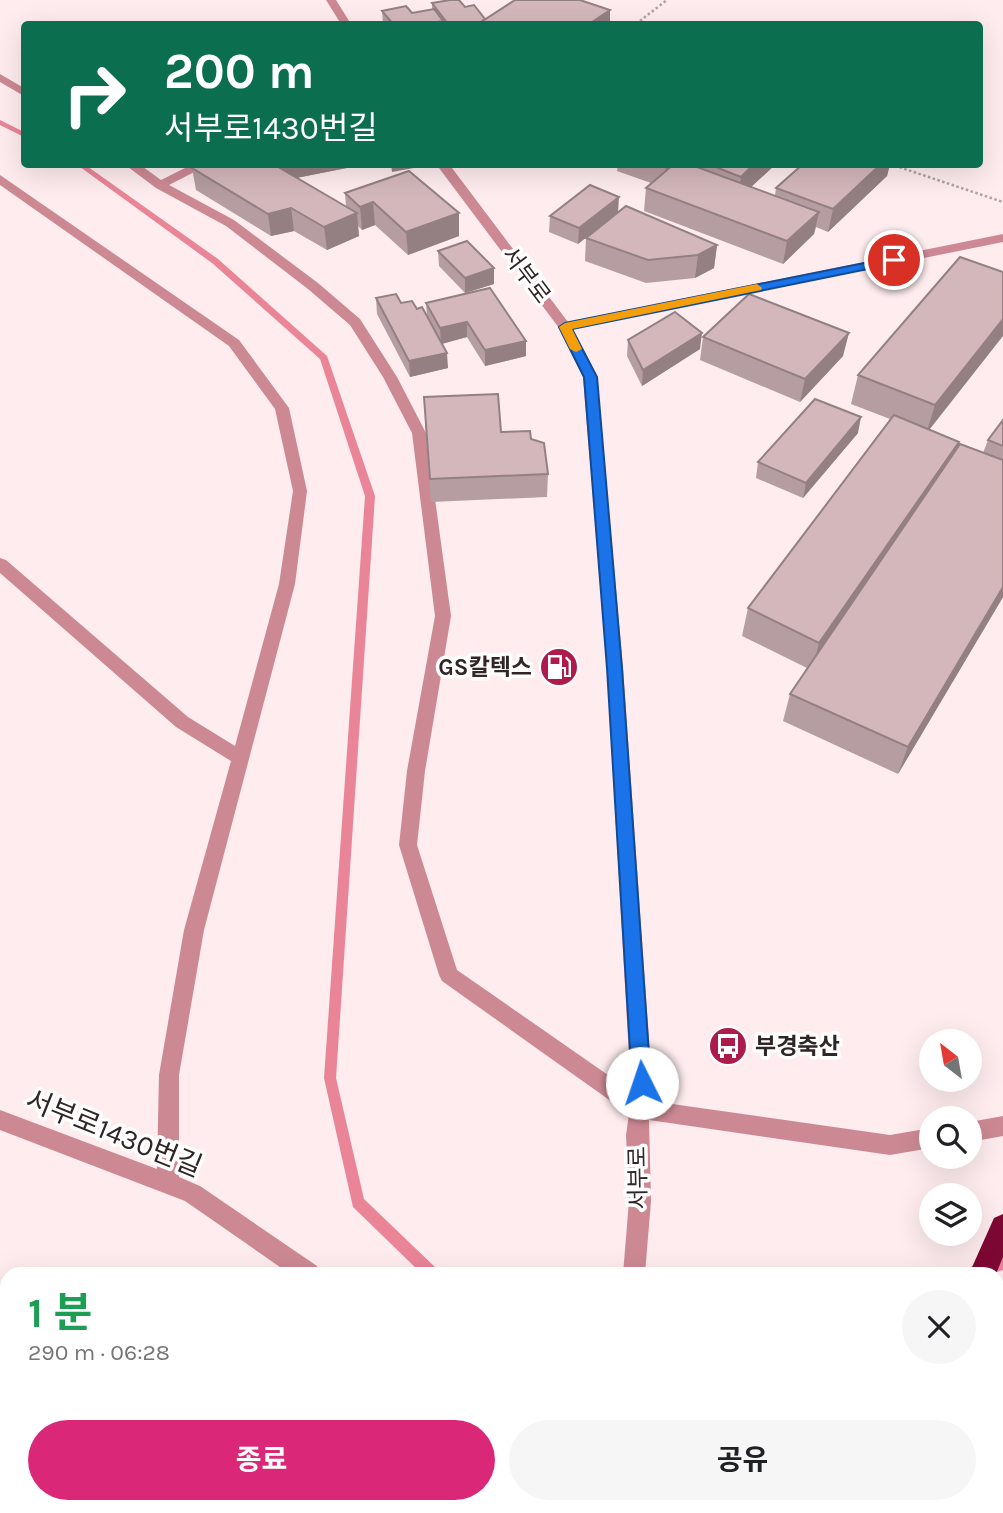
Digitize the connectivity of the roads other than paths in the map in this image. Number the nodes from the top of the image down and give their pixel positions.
1 (331, 0) edge
2 (344, 21) edge
3 (0, 77) edge
4 (21, 91) edge
5 (136, 168) edge
6 (196, 168) edge
7 (445, 168) edge
8 (0, 179) edge
9 (160, 185) junction
10 (1003, 238) edge
11 (565, 327) junction
12 (0, 564) edge
13 (238, 757) junction
14 (639, 1109) junction
15 (0, 1120) edge
16 (1003, 1126) edge
17 (982, 1130) edge
18 (919, 1140) edge
19 (168, 1183) junction
20 (1003, 1227) edge
21 (299, 1267) edge
22 (635, 1267) edge
23 (985, 1267) edge

1 - 2 street
3 - 4 street
5 - 9 street
6 - 9 street
7 - 11 street, 서부로
8 - 13 street
9 - 14 street
10 - 11 street
11 - 14 street, 서부로
12 - 13 street
13 - 19 street
14 - 18 street
14 - 22 street, 서부로
15 - 19 street, 서부로1430번길
16 - 17 street
19 - 21 street, 서부로1430번길
20 - 23 highway

